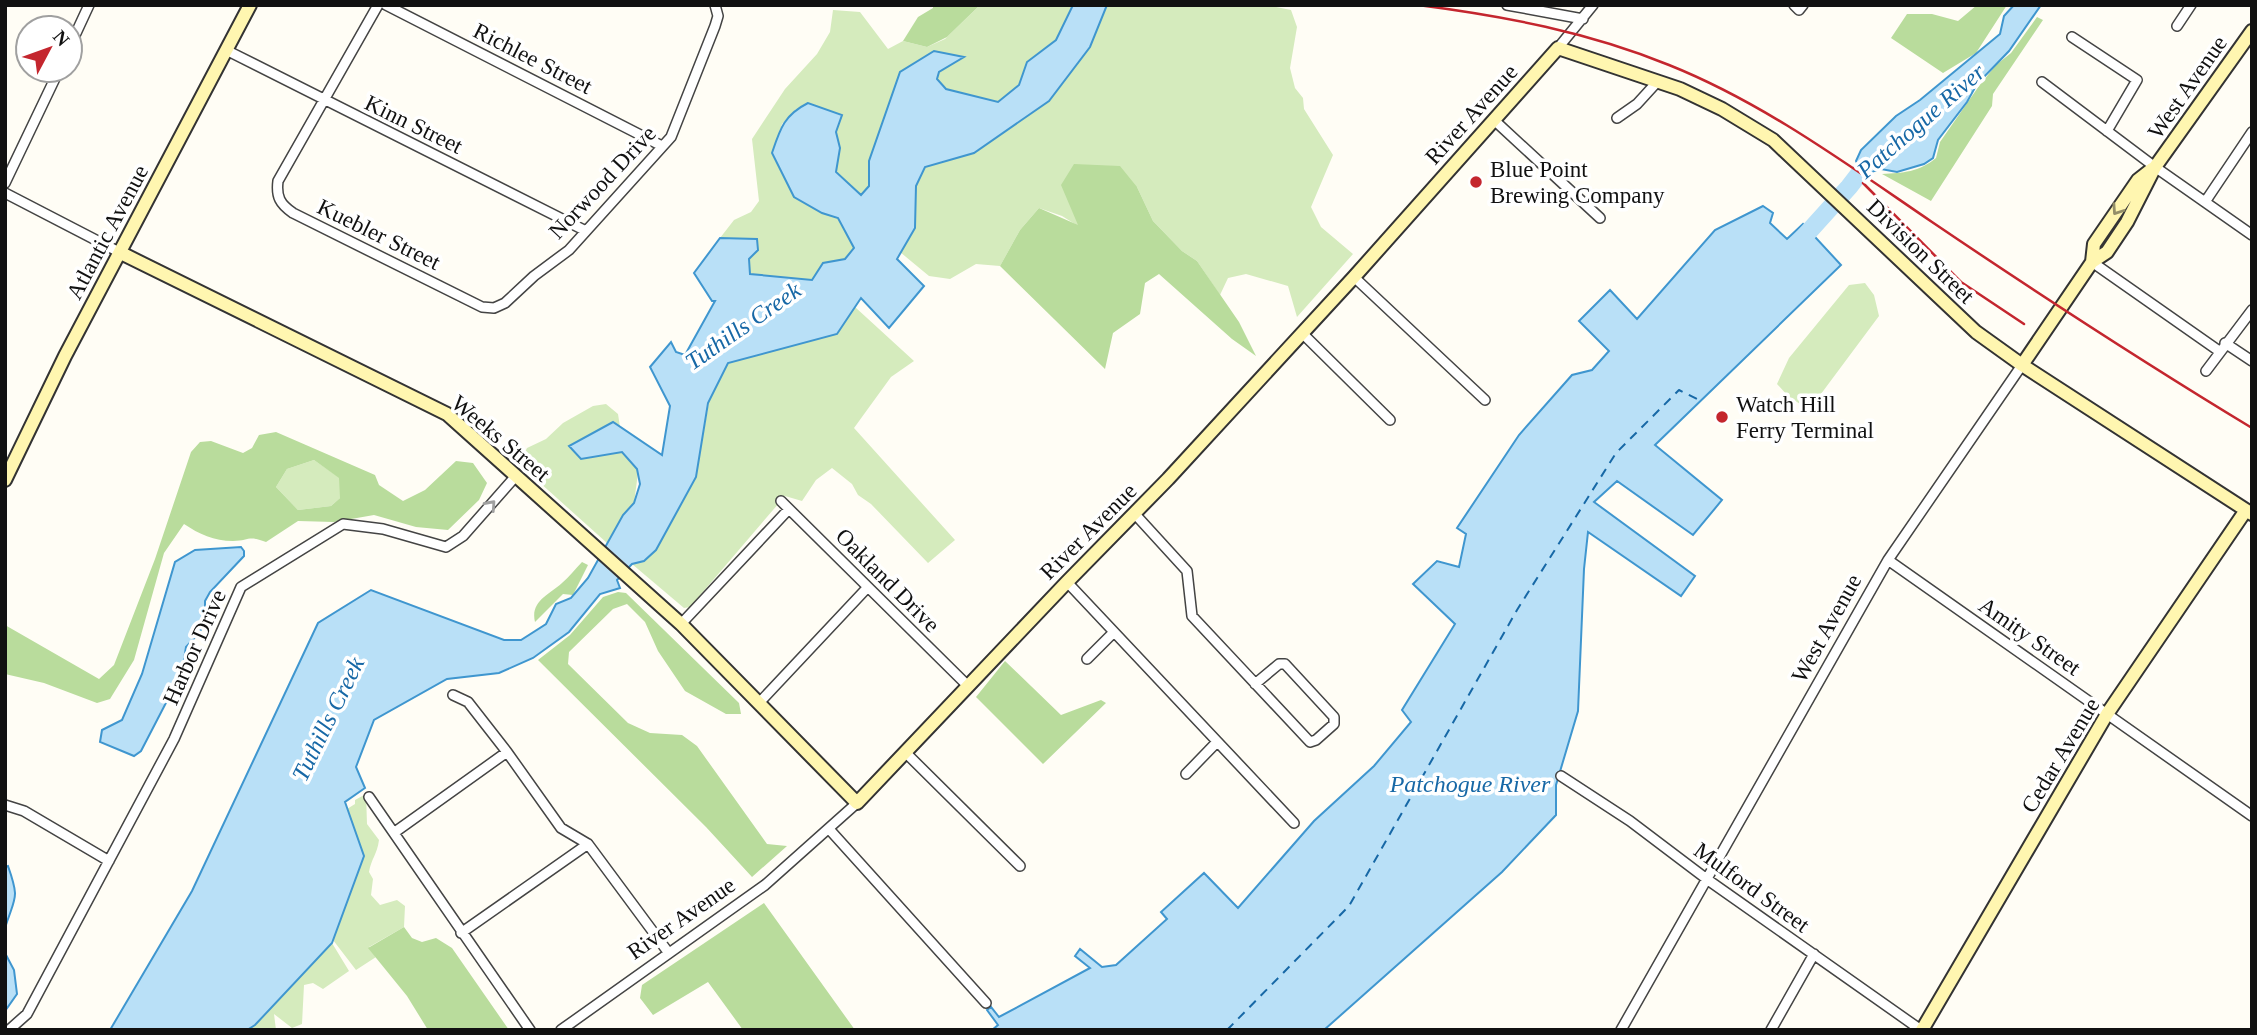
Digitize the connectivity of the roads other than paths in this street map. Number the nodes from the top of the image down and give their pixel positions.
1 (250, 5) edge
2 (378, 5) edge
3 (386, 5) edge
4 (715, 5) edge
5 (1507, 5) edge
6 (1593, 5) edge
7 (1794, 5) edge
8 (1803, 5) edge
9 (2191, 5) edge
10 (1583, 19) junction
11 (2177, 26) dead end
12 (2252, 31) edge
13 (2072, 37) dead end
14 (1558, 47) junction
15 (226, 50) junction
16 (1658, 81) junction
17 (2042, 82) dead end
18 (52, 84) edge
19 (325, 101) junction
20 (1617, 118) dead end
21 (1494, 120) junction
22 (2106, 131) junction
23 (2252, 132) edge
24 (662, 146) junction
25 (2155, 167) junction
26 (5, 183) edge
27 (5, 193) edge
28 (2204, 202) junction
29 (1600, 218) dead end
30 (586, 231) junction
31 (2251, 232) edge
32 (121, 253) junction
33 (2092, 262) junction
34 (1354, 277) junction
35 (482, 307) joint
36 (2252, 310) edge
37 (1303, 334) junction
38 (2222, 347) junction
39 (2252, 361) edge
40 (2022, 365) junction
41 (2206, 371) dead end
42 (1485, 400) dead end
43 (1390, 420) dead end
44 (9, 460) edge
45 (515, 477) junction
46 (5, 480) edge
47 (781, 501) dead end
48 (789, 509) junction
49 (2249, 512) edge
50 (1134, 513) junction
51 (1888, 560) junction
52 (1067, 582) junction
53 (867, 588) junction
54 (681, 624) junction
55 (1114, 632) junction
56 (1087, 659) dead end
57 (1255, 684) junction
58 (968, 686) junction
59 (453, 695) dead end
60 (759, 703) junction
61 (2107, 714) junction
62 (1217, 743) junction
63 (508, 752) junction
64 (906, 753) junction
65 (1186, 774) dead end
66 (1561, 776) dead end
67 (369, 797) dead end
68 (857, 803) junction
69 (5, 805) edge
70 (2252, 816) edge
71 (1294, 823) dead end
72 (830, 829) junction
73 (394, 832) junction
74 (589, 844) junction
75 (109, 861) junction
76 (1020, 866) dead end
77 (1707, 880) junction
78 (461, 933) junction
79 (668, 952) junction
80 (1814, 954) junction
81 (986, 1003) dead end
82 (9, 1030) edge
83 (530, 1030) edge
84 (561, 1030) edge
85 (1621, 1030) edge
86 (1771, 1030) edge
87 (1921, 1030) edge

1 - 15 main road, Atlantic Avenue
2 - 19 street
3 - 24 street, Richlee Street
4 - 24 street, Norwood Drive
5 - 10 street
6 - 10 street, River Avenue
7 - 8 street
9 - 11 street
10 - 14 street, River Avenue
12 - 25 main road, West Avenue
13 - 22 street
14 - 16 main road, Division Street
14 - 21 main road, River Avenue
15 - 19 street, Kinn Street
15 - 32 main road, Atlantic Avenue
16 - 20 street
16 - 40 main road, Division Street
17 - 22 street
18 - 26 street
19 - 30 street, Kinn Street
19 - 35 street, Kuebler Street
21 - 29 street
21 - 34 main road, River Avenue
22 - 25 street
23 - 28 street
24 - 30 street, Norwood Drive
25 - 28 street
25 - 33 main road, West Avenue
27 - 32 street, Weeks Street
28 - 31 street
30 - 35 street, Norwood Drive
32 - 44 main road, Atlantic Avenue
32 - 45 main road, Weeks Street
33 - 38 street
33 - 40 main road, West Avenue
34 - 37 main road, River Avenue
34 - 42 street
36 - 38 street
37 - 43 street
37 - 50 main road, River Avenue
38 - 39 street
38 - 41 street
40 - 49 main road, Division Street
40 - 51 street, West Avenue
44 - 46 main road, Atlantic Avenue
45 - 54 main road, Weeks Street
75 -> 45 street, Harbor Drive
47 - 48 street, Oakland Drive
48 - 53 street, Oakland Drive
48 - 54 street
49 - 61 main road, Cedar Avenue
50 - 52 main road, River Avenue
50 - 57 street
51 - 61 street, Amity Street
51 - 77 street, West Avenue
52 - 55 street
52 - 58 main road, River Avenue
53 - 58 street, Oakland Drive
53 - 60 street
54 - 60 main road, Weeks Street
55 - 56 street
55 - 62 street
57 - 57 street
58 - 64 main road, River Avenue
59 - 63 street
60 - 68 main road, Weeks Street
61 - 70 street, Amity Street
61 - 87 main road, Cedar Avenue
62 - 65 street
62 - 71 street
63 - 73 street
63 - 74 street
64 - 68 main road, River Avenue
64 - 76 street
66 - 77 street, Mulford Street
67 - 73 street
68 - 72 street, River Avenue
69 - 75 street
72 - 79 street, River Avenue
72 - 81 street
73 - 78 street
74 - 78 street
74 - 79 street
75 - 82 street, Harbor Drive
77 - 80 street, Mulford Street
77 - 85 street, West Avenue
78 - 83 street
79 - 84 street, River Avenue
80 - 86 street
80 - 87 street, Mulford Street

